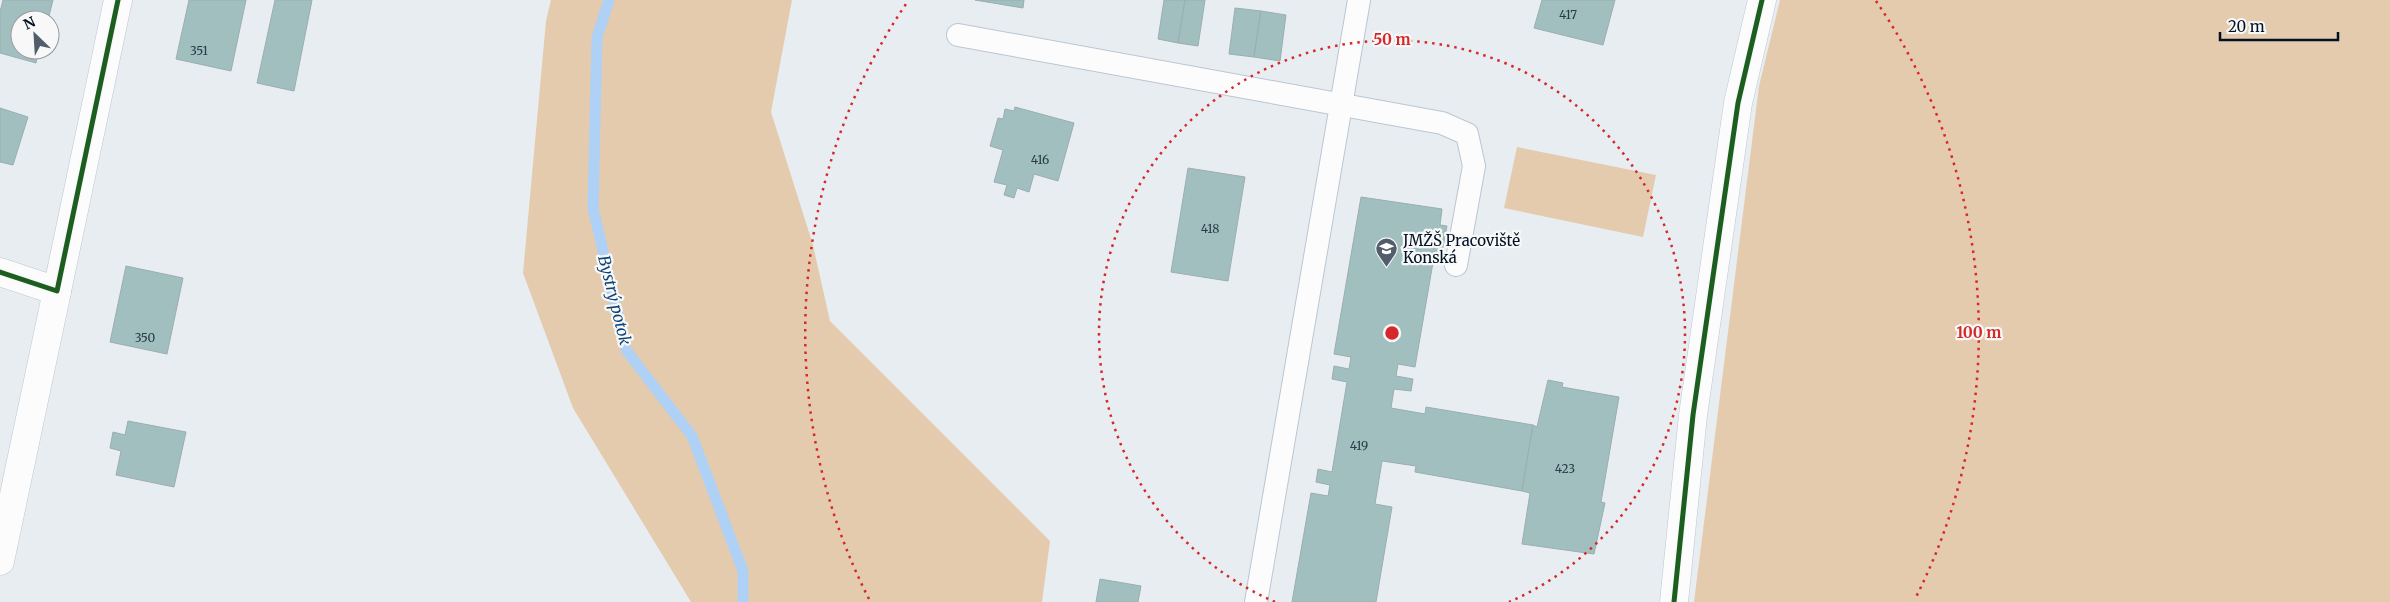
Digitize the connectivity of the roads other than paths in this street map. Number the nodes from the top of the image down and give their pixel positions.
1 (118, 0) edge
2 (1359, 0) edge
3 (1762, 0) edge
4 (958, 36) dead end
5 (1341, 105) junction
6 (1456, 265) dead end
7 (0, 272) edge
8 (57, 290) junction
9 (0, 561) edge
10 (1256, 602) edge
11 (1674, 602) edge

1 - 8 street
2 - 5 lane
3 - 11 street
4 - 5 lane
5 - 6 lane
5 - 10 lane
7 - 8 street
8 - 9 street

